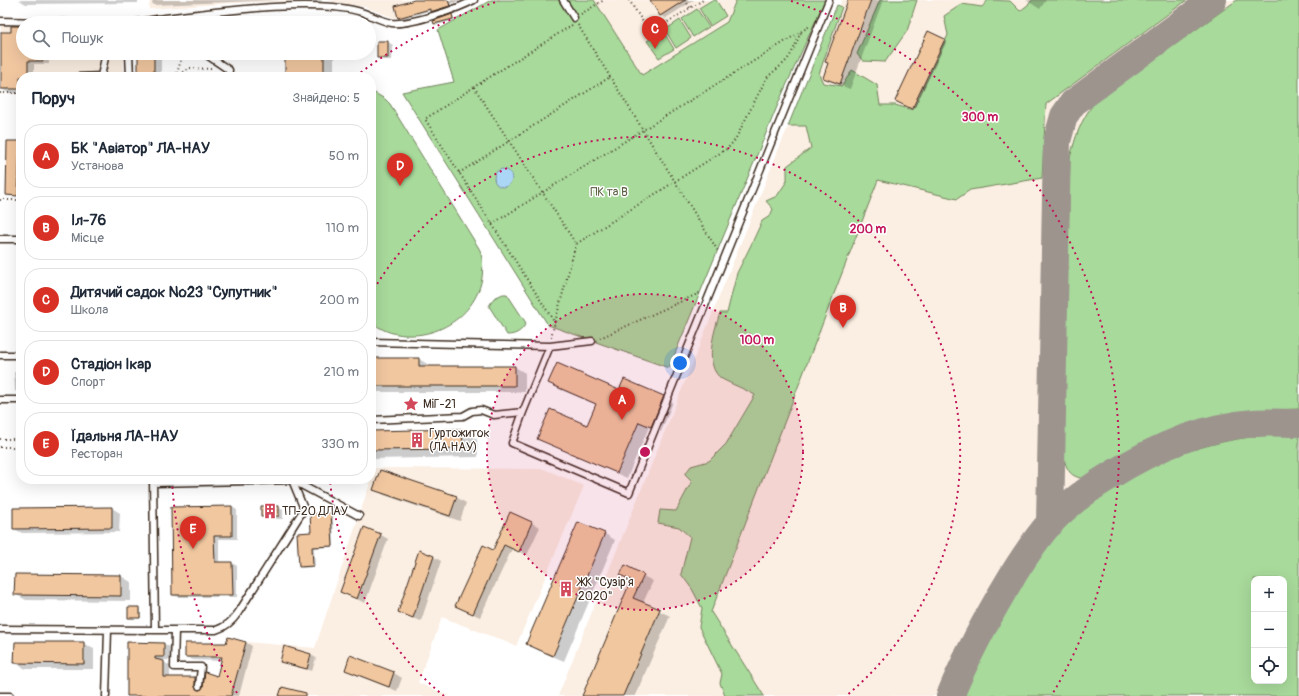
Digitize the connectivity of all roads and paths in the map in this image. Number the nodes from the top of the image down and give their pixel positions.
1 (474, 0) edge
2 (563, 0) edge
3 (604, 0) edge
4 (629, 0) edge
5 (685, 0) edge
6 (703, 0) edge
7 (830, 0) edge
8 (690, 8) junction
9 (179, 16) edge
10 (370, 16) edge
11 (376, 18) edge
12 (574, 18) joint
13 (821, 19) junction
14 (0, 20) edge
15 (16, 21) edge
16 (802, 30) junction
17 (104, 60) edge
18 (130, 60) edge
19 (182, 60) edge
20 (214, 60) edge
21 (228, 70) joint
22 (101, 72) edge
23 (130, 72) edge
24 (178, 72) edge
25 (183, 72) edge
26 (610, 77) junction
27 (474, 87) junction
28 (0, 93) edge
29 (16, 93) edge
30 (643, 130) junction
31 (508, 141) junction
32 (460, 172) junction
33 (674, 181) junction
34 (542, 192) junction
35 (0, 200) edge
36 (16, 200) edge
37 (492, 224) junction
38 (0, 239) edge
39 (16, 239) edge
40 (576, 244) junction
41 (724, 260) junction
42 (712, 288) junction
43 (555, 323) junction
44 (592, 341) joint
45 (376, 342) edge
46 (550, 346) junction
47 (0, 355) edge
48 (16, 355) edge
49 (0, 400) edge
50 (16, 400) edge
51 (523, 412) junction
52 (376, 420) edge
53 (0, 439) edge
54 (16, 439) edge
55 (16, 447) edge
56 (0, 448) edge
57 (153, 484) edge
58 (294, 484) edge
59 (299, 484) edge
60 (359, 516) dead end
61 (0, 629) edge
62 (108, 630) junction
63 (154, 630) junction
64 (175, 630) junction
65 (199, 686) dead end
66 (0, 696) edge
67 (10, 696) edge
68 (106, 696) edge

1 - 11 lane
2 - 12 lane
3 - 12 path
4 - 8 path
5 - 8 path
6 - 8 path
7 - 13 lane
9 - 10 lane
13 - 16 path
13 - 41 lane
14 - 15 lane
16 - 30 path
16 - 33 path
17 - 22 lane
18 - 23 lane
19 - 24 path
20 - 21 lane
21 - 25 path
26 - 27 path
26 - 30 path
26 - 31 path
27 - 31 path
27 - 32 path
28 - 29 path
30 - 33 path
30 - 34 path
31 - 32 path
31 - 34 path
32 - 37 path
33 - 40 path
33 - 41 path
34 - 37 path
34 - 40 path
35 - 36 path
37 - 43 path
38 - 39 lane
40 - 43 path
41 - 42 lane
42 - 44 path
42 - 51 lane
43 - 46 path
44 - 46 lane
45 - 46 lane
46 - 51 lane
47 - 48 lane
49 - 50 lane
51 - 52 lane
53 - 54 path
55 - 56 path
57 - 63 lane
58 - 64 lane
59 - 60 lane
61 - 62 lane
62 - 63 lane
62 - 68 lane
63 - 64 lane
64 - 65 lane
66 - 67 lane

